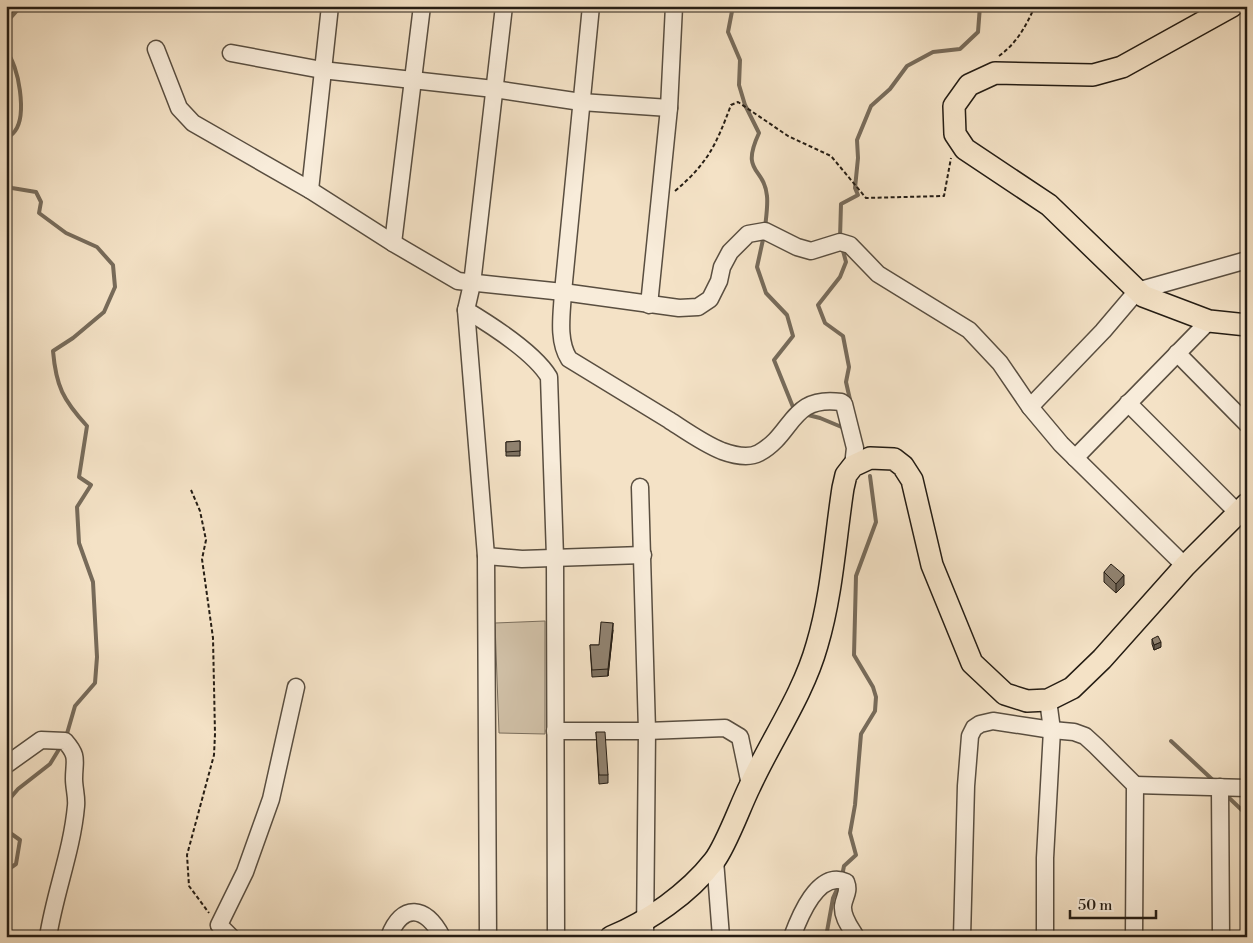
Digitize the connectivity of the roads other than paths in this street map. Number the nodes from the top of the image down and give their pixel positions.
1 (330, 6) edge
2 (422, 6) edge
3 (504, 6) edge
4 (591, 6) edge
5 (674, 6) edge
6 (1232, 6) edge
7 (156, 49) dead end
8 (231, 53) dead end
9 (322, 70) junction
10 (414, 80) junction
11 (494, 89) junction
12 (581, 102) junction
13 (669, 108) junction
14 (310, 190) junction
15 (393, 243) junction
16 (1247, 260) edge
17 (472, 284) junction
18 (1137, 291) junction
19 (563, 292) junction
20 (649, 305) junction
21 (466, 310) junction
22 (1209, 321) junction
23 (1247, 325) edge
24 (1177, 353) junction
25 (1128, 403) junction
26 (1030, 407) junction
27 (1247, 424) edge
28 (1075, 458) junction
29 (860, 463) junction
30 (640, 487) dead end
31 (1242, 509) edge
32 (643, 555) junction
33 (486, 556) junction
34 (555, 557) junction
35 (1185, 566) junction
36 (296, 687) dead end
37 (1048, 700) junction
38 (1052, 730) junction
39 (555, 731) junction
40 (647, 731) junction
41 (6, 765) edge
42 (750, 785) junction
43 (1135, 785) junction
44 (1220, 787) junction
45 (1247, 788) edge
46 (715, 860) junction
47 (645, 929) edge
48 (48, 937) edge
49 (231, 937) edge
50 (388, 937) edge
51 (442, 937) edge
52 (488, 937) edge
53 (556, 937) edge
54 (611, 937) edge
55 (721, 937) edge
56 (792, 937) edge
57 (856, 937) edge
58 (962, 937) edge
59 (1045, 937) edge
60 (1134, 937) edge
61 (1221, 937) edge

1 - 9 street
2 - 10 street
3 - 11 street
4 - 12 street
5 - 13 street
6 - 18 main road
7 - 14 street
8 - 9 street
9 - 10 street
9 - 14 street
10 - 11 street
10 - 15 street
11 - 12 street
11 - 17 street
12 - 13 street
12 - 19 street
13 - 20 street
14 - 15 street
15 - 17 street
16 - 18 street
17 - 19 street
17 - 21 street
18 - 22 main road
18 - 26 street
19 - 20 street
19 - 29 street
20 - 26 street
21 - 33 street
21 - 34 street
22 - 23 main road
22 - 24 street
24 - 25 street
24 - 27 street
25 - 28 street
25 - 31 street
26 - 28 street
28 - 35 street
29 - 37 main road
29 - 42 main road
30 - 32 street
31 - 35 main road
32 - 34 street
32 - 40 street
33 - 34 street
33 - 52 street
34 - 39 street
35 - 37 main road
36 - 49 street
37 - 38 street
38 - 43 street
38 - 58 street
38 - 59 street
39 - 40 street
39 - 53 street
40 - 42 street
40 - 47 street
41 - 48 street
42 - 46 main road
43 - 44 street
43 - 60 street
44 - 45 street
44 - 61 street
46 - 47 main road
46 - 55 street
47 - 54 main road
50 - 51 street
56 - 57 street

